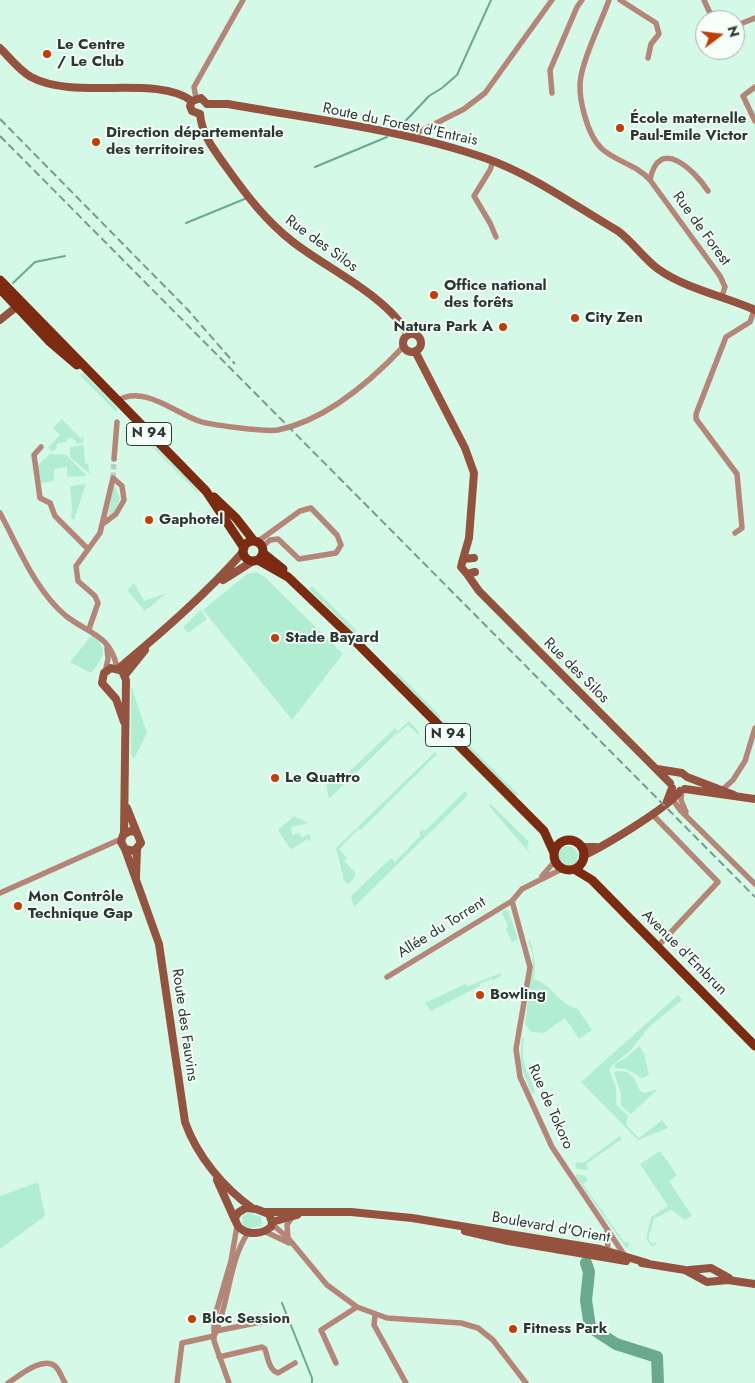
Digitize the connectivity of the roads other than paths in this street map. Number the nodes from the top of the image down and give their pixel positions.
1 (243, 0) edge
2 (552, 0) edge
3 (582, 0) edge
4 (609, 0) edge
5 (620, 0) edge
6 (0, 48) edge
7 (648, 58) dead end
8 (755, 87) edge
9 (552, 93) dead end
10 (194, 99) junction
11 (207, 104) junction
12 (200, 114) junction
13 (755, 121) edge
14 (409, 138) junction
15 (492, 161) junction
16 (650, 180) junction
17 (708, 191) dead end
18 (496, 237) dead end
19 (0, 280) edge
20 (0, 289) edge
21 (722, 296) junction
22 (25, 305) junction
23 (15, 306) junction
24 (755, 310) edge
25 (0, 320) edge
26 (408, 335) junction
27 (403, 347) junction
28 (415, 352) junction
29 (91, 376) junction
30 (117, 401) junction
31 (117, 422) dead end
32 (41, 447) dead end
33 (114, 459) tunnel mouth
34 (206, 492) junction
35 (0, 513) edge
36 (104, 523) junction
37 (735, 533) dead end
38 (469, 538) junction
39 (88, 549) junction
40 (244, 550) junction
41 (258, 551) junction
42 (474, 558) junction
43 (464, 559) junction
44 (471, 573) junction
45 (198, 600) junction
46 (89, 629) junction
47 (107, 643) junction
48 (130, 662) junction
49 (117, 668) junction
50 (105, 672) junction
51 (125, 675) junction
52 (125, 684) junction
53 (109, 692) junction
54 (124, 722) junction
55 (755, 728) edge
56 (655, 769) junction
57 (675, 773) junction
58 (687, 777) junction
59 (722, 790) junction
60 (675, 792) junction
61 (734, 795) junction
62 (755, 799) edge
63 (126, 802) junction
64 (652, 814) junction
65 (690, 818) junction
66 (544, 831) junction
67 (136, 832) junction
68 (566, 841) junction
69 (123, 842) junction
70 (137, 849) junction
71 (582, 855) junction
72 (554, 857) junction
73 (562, 869) junction
74 (574, 869) junction
75 (540, 879) junction
76 (592, 880) junction
77 (755, 884) edge
78 (138, 887) junction
79 (0, 893) edge
80 (512, 901) junction
81 (658, 946) junction
82 (386, 977) dead end
83 (755, 1046) edge
84 (209, 1165) junction
85 (252, 1208) junction
86 (266, 1212) junction
87 (303, 1213) junction
88 (293, 1216) junction
89 (236, 1223) junction
90 (272, 1223) junction
91 (450, 1225) junction
92 (607, 1229) junction
93 (264, 1231) junction
94 (248, 1233) junction
95 (288, 1238) junction
96 (615, 1240) junction
97 (298, 1252) junction
98 (607, 1253) junction
99 (625, 1256) junction
100 (646, 1263) junction
101 (716, 1273) junction
102 (704, 1274) junction
103 (735, 1280) junction
104 (714, 1281) junction
105 (755, 1284) edge
106 (358, 1307) junction
107 (375, 1316) junction
108 (266, 1321) dead end
109 (215, 1333) junction
110 (220, 1357) junction
111 (295, 1363) dead end
112 (336, 1363) dead end
113 (8, 1383) edge
114 (65, 1383) edge
115 (177, 1383) edge
116 (230, 1383) edge
117 (406, 1383) edge
118 (526, 1383) edge

1 - 10 street
2 - 14 street
3 - 9 street
4 - 16 street, Rue de Forest
5 - 7 street
6 - 10 street
8 - 13 street
10 - 11 street
10 - 12 street
11 - 12 street
11 - 14 street, Route du Forest d'Entrais
12 - 26 street, Rue des Silos
14 - 15 street, Route du Forest d'Entrais
15 - 18 street
15 - 21 street, Route du Forest d'Entrais
16 - 17 street
16 - 21 street, Rue de Forest
19 - 22 main road, N 94
20 - 23 main road, N 94
21 - 24 street, Route du Forest d'Entrais
22 - 23 street
22 - 29 main road, N 94
23 - 25 street
23 - 29 main road, N 94
24 - 37 street
26 - 27 street
26 - 28 street
27 - 28 street
27 - 30 street
28 - 38 street
29 - 30 main road, N 94
30 - 34 main road, N 94
31 - 33 street
32 - 39 street
34 - 40 main road, N 94
34 - 41 main road, N 94
35 - 46 street
36 - 36 street
36 - 39 street
38 - 42 street
38 - 43 street
39 - 46 street
40 - 41 main road
40 - 41 main road
40 - 45 street
41 - 41 street
41 - 45 street
41 - 66 main road, N 94
42 - 43 street
42 - 44 street
43 - 44 street
44 - 56 street, Rue des Silos
45 - 48 street
46 - 47 street
47 - 49 street
47 - 50 street
48 - 49 street
48 - 51 street
49 - 50 street
49 - 51 street
50 - 53 street
51 - 52 street
52 - 53 street
52 - 54 street, Route des Fauvins
53 - 54 street, Route des Fauvins
54 - 63 street, Route des Fauvins
55 - 59 street
56 - 57 street
56 - 60 street, Rue des Silos
57 - 58 street
57 - 60 street
58 - 59 street
58 - 60 street
59 - 61 street
60 - 61 street
60 - 64 street
60 - 65 street
60 - 65 street
61 - 62 street
63 - 67 street, Route des Fauvins
63 - 69 street, Route des Fauvins
64 - 71 street
64 - 81 street
65 - 77 street
66 - 68 main road, N 94
66 - 72 main road, N 94
67 - 69 street
67 - 70 street
68 - 71 main road
68 - 72 main road
69 - 70 street
69 - 78 street, Route des Fauvins
69 - 79 street
70 - 78 street, Route des Fauvins
71 - 74 main road
71 - 76 main road, Avenue d'Embrun
72 - 73 main road
72 - 75 street
73 - 74 main road
73 - 75 street
74 - 76 main road, Avenue d'Embrun
75 - 80 street
76 - 81 main road, Avenue d'Embrun
78 - 84 street, Route des Fauvins
80 - 82 street, Allée du Torrent
80 - 92 street, Rue de Tokoro
81 - 83 main road, Avenue d'Embrun
84 - 85 street, Route des Fauvins
84 - 89 street, Route des Fauvins
85 - 86 street
85 - 89 street
86 - 87 street, Boulevard d'Orient
86 - 90 street
87 - 88 street, Boulevard d'Orient
87 - 91 street, Boulevard d'Orient
88 - 90 street, Boulevard d'Orient
88 - 95 street
89 - 94 street
89 - 109 street
90 - 93 street
90 - 95 street
91 - 98 street, Boulevard d'Orient
91 - 98 street, Boulevard d'Orient
92 - 96 street, Rue de Tokoro
92 - 98 street, Rue de Tokoro
93 - 94 street
93 - 97 street
94 - 109 street
95 - 97 street
96 - 98 street
96 - 99 street, Rue de Tokoro
97 - 106 street
98 - 99 street, Boulevard d'Orient
98 - 100 street, Boulevard d'Orient
99 - 100 street, Boulevard d'Orient
100 - 102 street, Boulevard d'Orient
101 - 102 street
101 - 103 street
101 - 104 street
102 - 104 street
103 - 104 street
103 - 105 street
106 - 107 street
106 - 112 street
107 - 117 street
107 - 118 street
108 - 109 street
109 - 110 street
109 - 115 street
110 - 111 street
110 - 116 street
113 - 114 street

